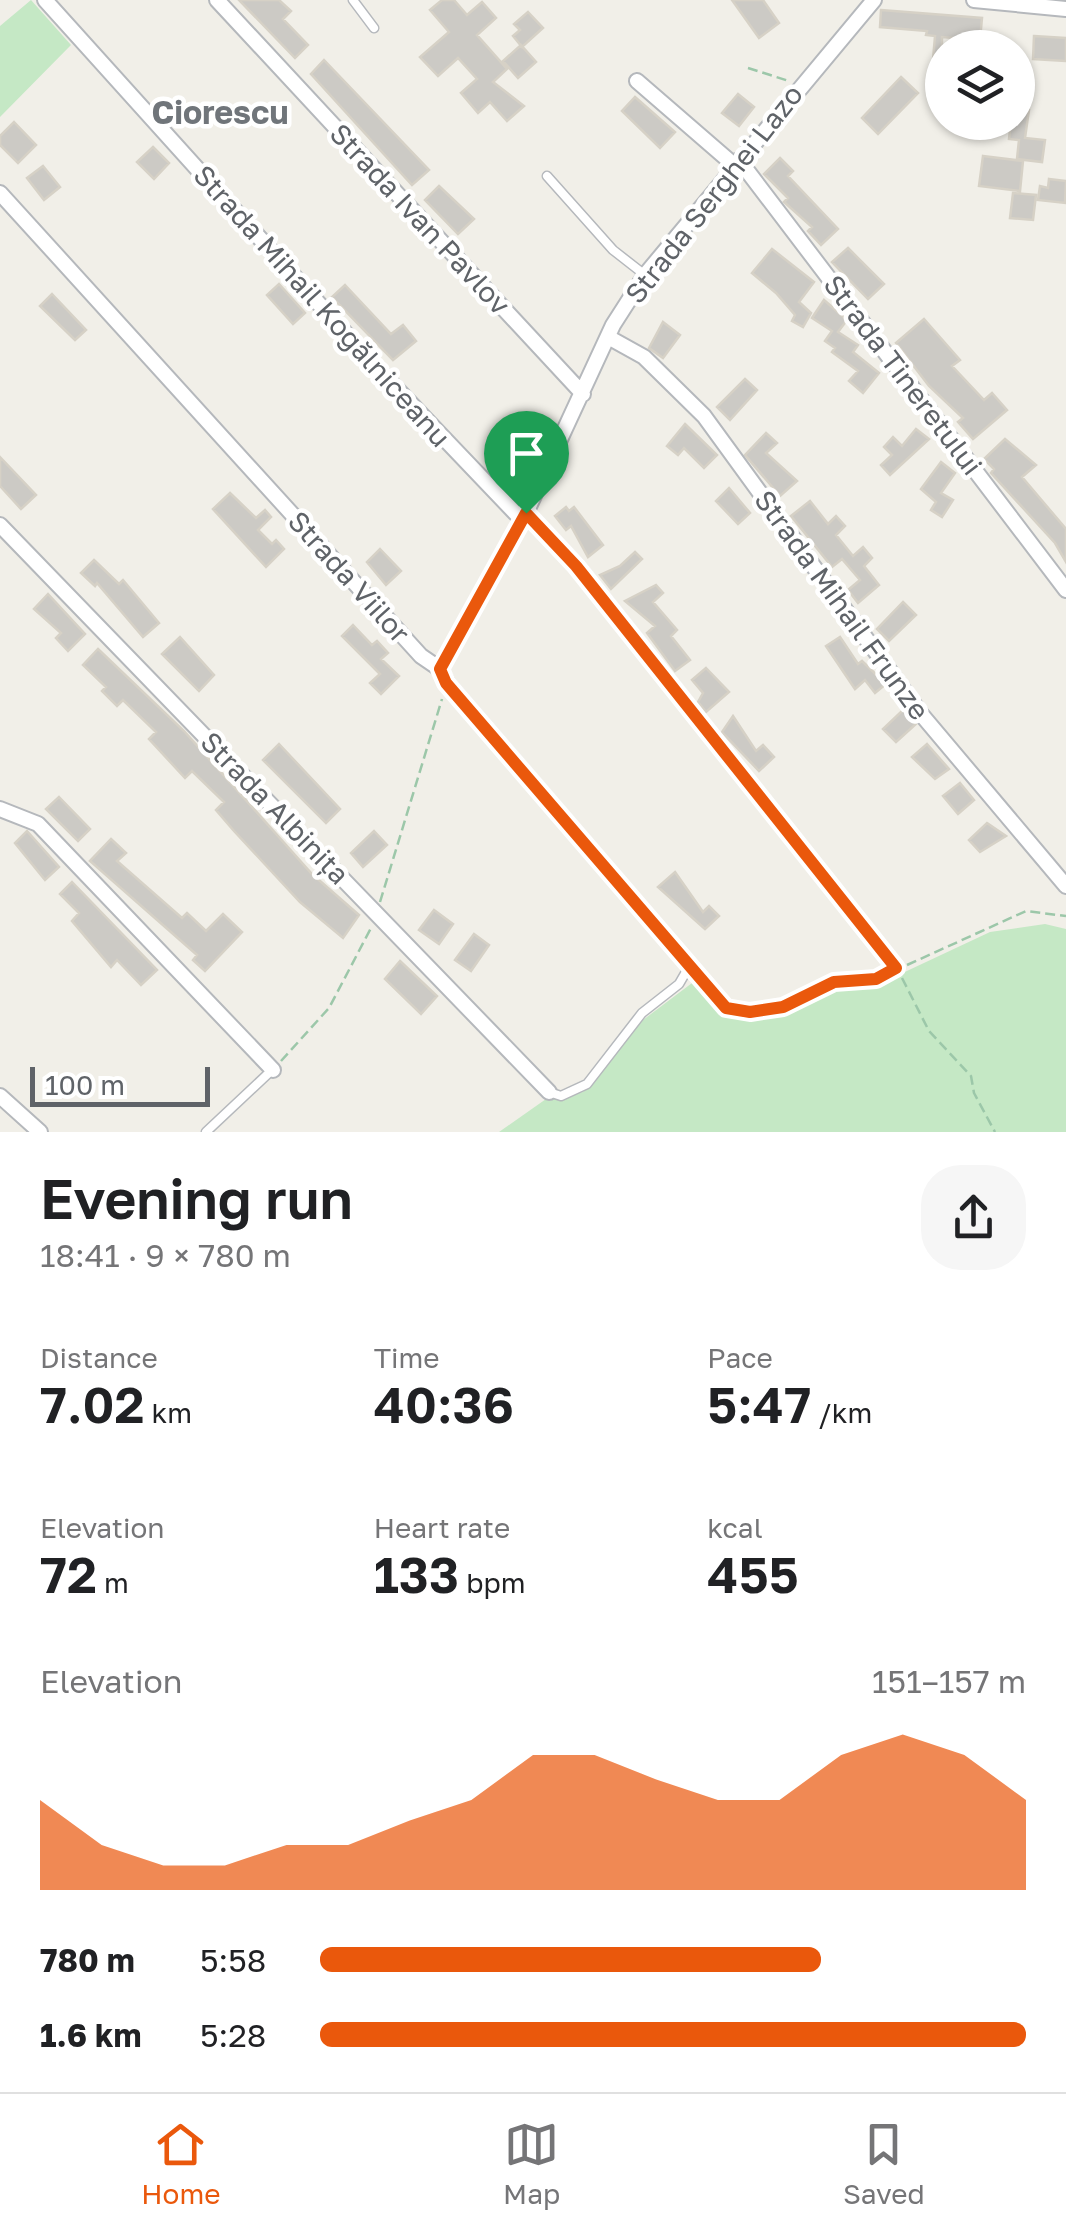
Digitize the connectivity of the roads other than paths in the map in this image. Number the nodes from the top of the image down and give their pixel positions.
1 (45, 0) edge
2 (217, 0) edge
3 (353, 0) edge
4 (874, 0) edge
5 (974, 0) edge
6 (1066, 9) edge
7 (374, 28) dead end
8 (637, 81) dead end
9 (737, 162) junction
10 (548, 176) dead end
11 (0, 195) edge
12 (645, 275) junction
13 (608, 337) junction
14 (582, 394) junction
15 (524, 516) junction
16 (0, 525) edge
17 (1066, 590) edge
18 (443, 676) junction
19 (0, 809) edge
20 (1066, 886) edge
21 (690, 966) junction
22 (896, 968) road end
23 (726, 1008) road end
24 (273, 1070) joint
25 (548, 1092) joint
26 (0, 1096) edge
27 (40, 1132) edge
28 (206, 1132) edge

1 - 15 street, Strada Mihail Kogălniceanu
2 - 14 street, Strada Ivan Pavlov
3 - 7 lane
4 - 9 street, Strada Serghei Lazo
5 - 6 street
8 - 9 street, Strada Tineretului
9 - 12 street, Strada Serghei Lazo
9 - 17 street, Strada Tineretului
10 - 12 lane
11 - 18 street, Strada Viilor
12 - 13 street, Strada Serghei Lazo
13 - 14 street, Strada Serghei Lazo
13 - 20 street, Strada Mihail Frunze
14 - 15 street, Strada Serghei Lazo
15 - 18 street, Strada Serghei Lazo
15 - 22 street, Strada Mihail Kogălniceanu
16 - 25 street, Strada Albinița
18 - 21 street, Strada Viilor
19 - 24 street
21 - 23 street, Strada Viilor
21 - 25 lane
24 - 28 lane
26 - 27 street

